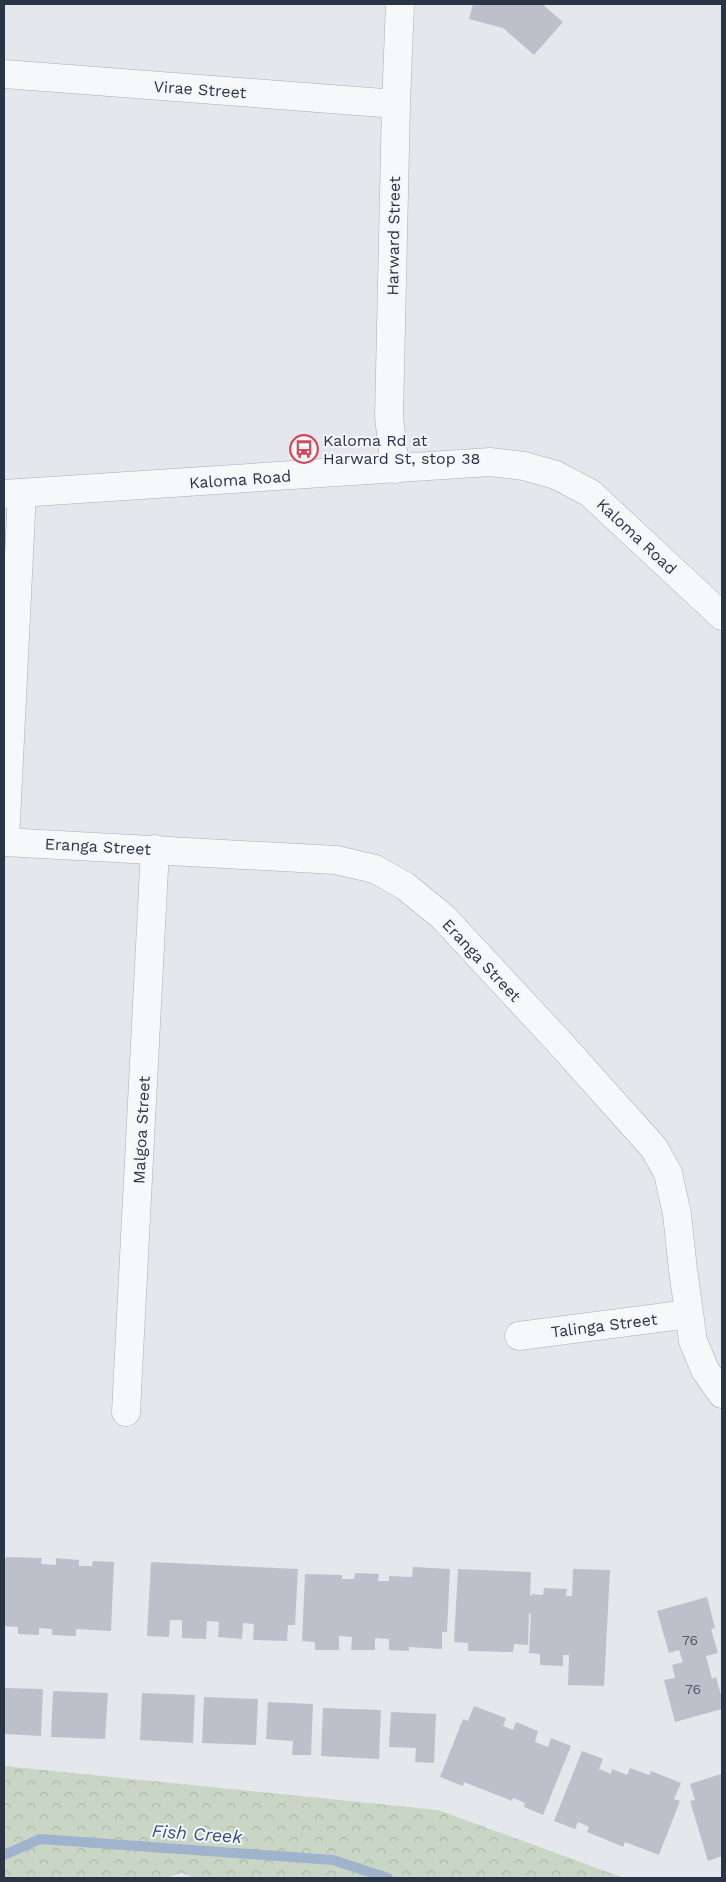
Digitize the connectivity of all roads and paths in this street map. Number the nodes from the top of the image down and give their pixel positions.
1 (400, 4) edge
2 (4, 74) edge
3 (396, 104) junction
4 (395, 469) junction
5 (13, 493) edge
6 (722, 616) edge
7 (5, 842) edge
8 (155, 849) junction
9 (689, 1314) junction
10 (519, 1336) dead end
11 (722, 1394) edge
12 (126, 1412) dead end

1 - 3 street, Harward Street
2 - 3 street, Virae Street
3 - 4 street, Harward Street
4 - 5 street, Kaloma Road
4 - 6 street, Kaloma Road
5 - 7 street
7 - 8 street, Eranga Street
8 - 9 street, Eranga Street
8 - 12 street, Malgoa Street
9 - 10 street, Talinga Street
9 - 11 street, Eranga Street

